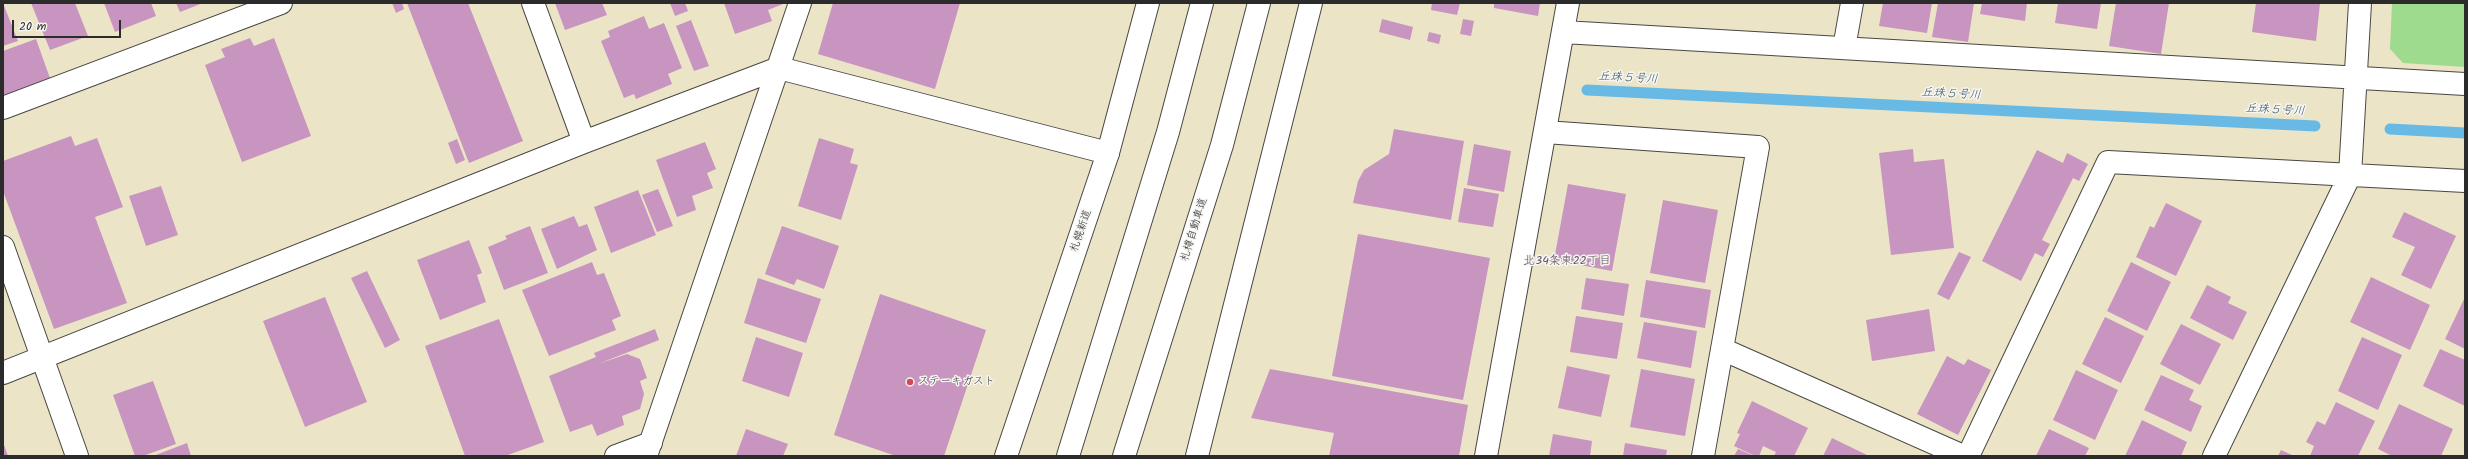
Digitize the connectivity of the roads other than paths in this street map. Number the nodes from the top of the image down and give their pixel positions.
1 (281, 3) edge
2 (533, 3) edge
3 (800, 3) edge
4 (1148, 3) edge
5 (1202, 3) edge
6 (1259, 3) edge
7 (1311, 3) edge
8 (1568, 3) edge
9 (1852, 3) edge
10 (2360, 3) edge
11 (1563, 32) junction
12 (1844, 48) junction
13 (779, 68) junction
14 (2356, 77) junction
15 (2465, 84) edge
16 (3, 108) edge
17 (1545, 132) junction
18 (584, 142) junction
19 (1108, 153) junction
20 (2350, 175) junction
21 (2465, 181) edge
22 (3, 247) edge
23 (1722, 349) junction
24 (41, 358) junction
25 (3, 373) edge
26 (648, 450) edge
27 (77, 456) edge
28 (616, 456) edge
29 (1006, 456) edge
30 (1068, 456) edge
31 (1124, 456) edge
32 (1197, 456) edge
33 (1486, 456) edge
34 (1703, 456) edge
35 (1962, 456) edge
36 (1968, 456) edge
37 (2214, 456) edge

1 - 16 main road
2 - 18 main road
3 - 13 main road
4 - 19 main road, 札幌新道
5 - 30 main road
6 - 31 main road, 札樽自動車道
7 - 32 main road
8 - 11 main road
9 - 12 main road
10 - 14 main road
11 - 12 main road
11 - 17 main road
12 - 14 main road
13 - 18 main road
13 - 19 main road
13 - 26 main road
14 - 15 main road
14 - 20 main road
17 - 23 main road
17 - 33 main road
18 - 24 main road
19 - 29 main road, 札幌新道
20 - 21 main road
20 - 36 main road
20 - 37 main road
22 - 24 main road
23 - 34 main road
23 - 35 main road
24 - 25 main road
24 - 27 main road
26 - 28 main road

